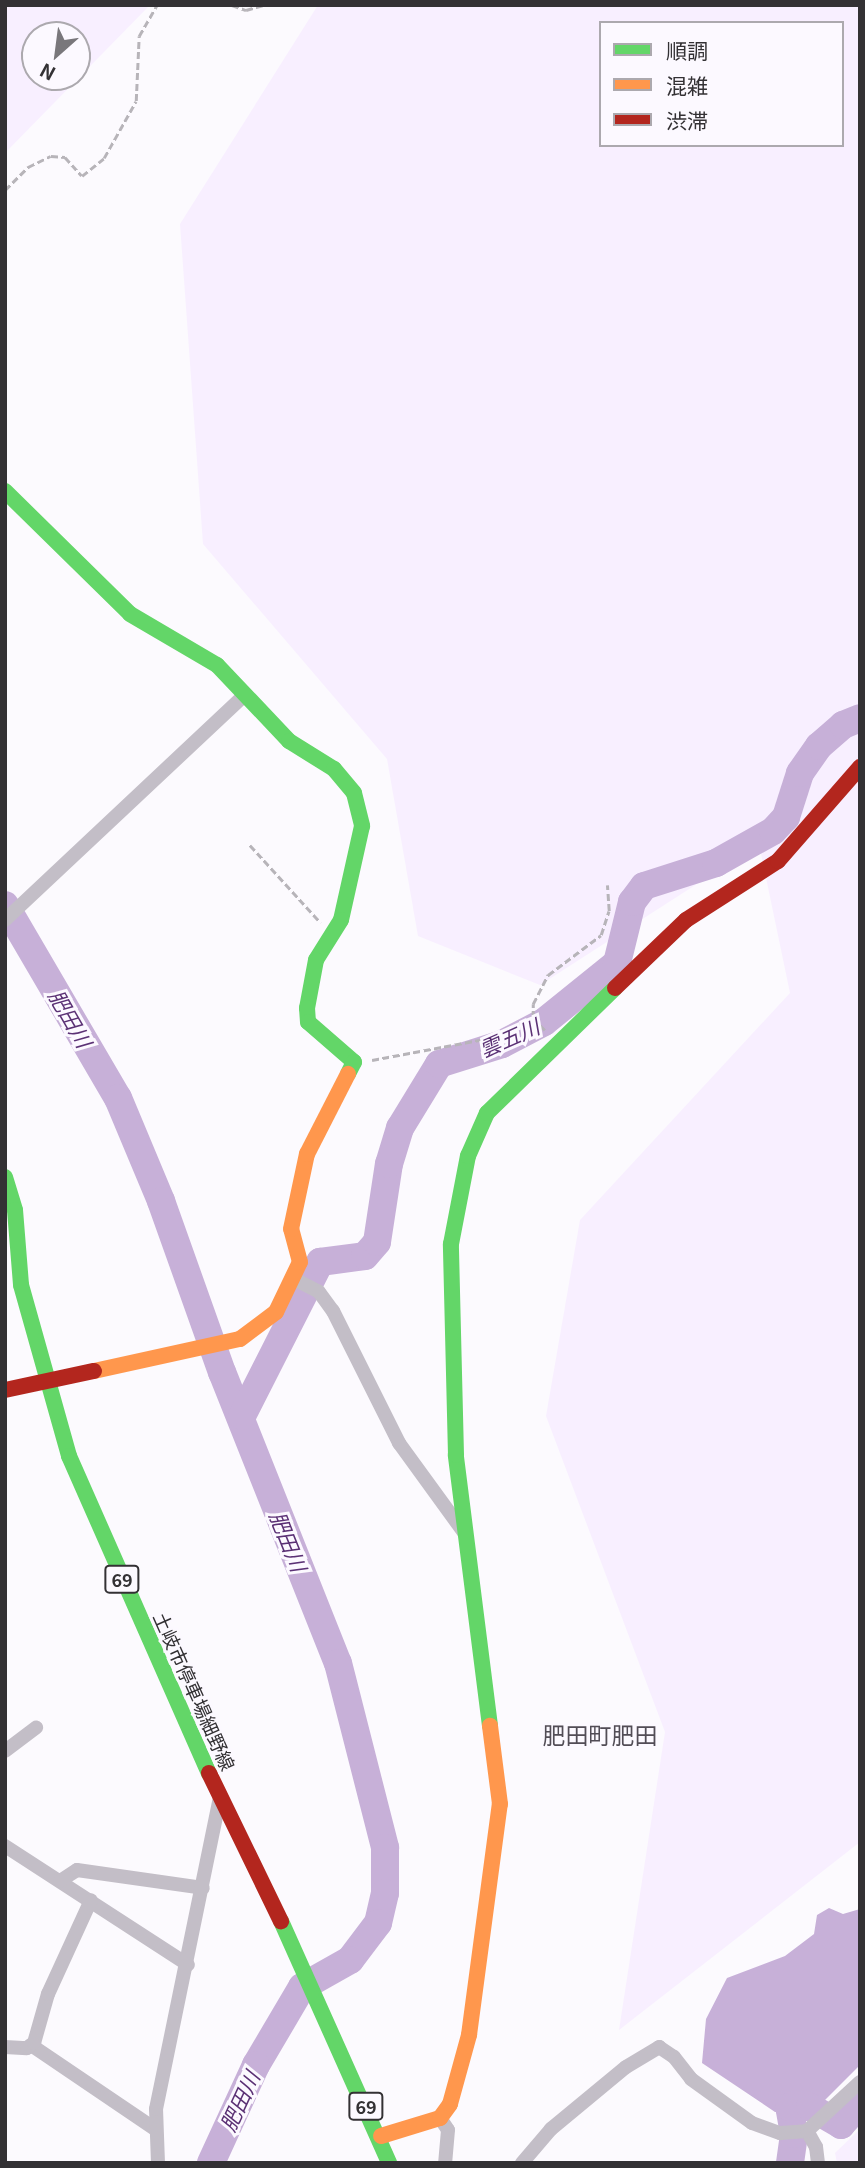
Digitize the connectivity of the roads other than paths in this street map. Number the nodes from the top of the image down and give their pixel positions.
1 (5, 491) edge
2 (246, 694) junction
3 (860, 767) edge
4 (5, 920) edge
5 (5, 1177) edge
6 (295, 1279) junction
7 (13, 1283) edge
8 (46, 1384) junction
9 (5, 1390) edge
10 (464, 1534) junction
11 (36, 1728) dead end
12 (5, 1751) edge
13 (220, 1798) junction
14 (5, 1846) edge
15 (60, 1881) junction
16 (203, 1888) junction
17 (91, 1900) junction
18 (188, 1965) junction
19 (31, 2045) junction
20 (5, 2047) edge
21 (860, 2082) edge
22 (440, 2118) junction
23 (155, 2129) junction
24 (807, 2131) junction
25 (381, 2136) junction
26 (158, 2163) edge
27 (389, 2163) edge
28 (445, 2163) edge
29 (522, 2163) edge
30 (818, 2163) edge

1 - 2 street
2 - 4 street
2 - 6 street
3 - 10 street
5 - 7 street, 土岐市停車場細野線 / 69
6 - 8 street
6 - 10 street
7 - 8 street, 土岐市停車場細野線 / 69
8 - 9 street
8 - 13 street, 土岐市停車場細野線 / 69
10 - 22 street
11 - 12 street
13 - 16 street
13 - 25 street, 土岐市停車場細野線 / 69
14 - 15 street
15 - 16 street
15 - 17 street
16 - 18 street
17 - 18 street
17 - 19 street
18 - 23 street
19 - 20 street
19 - 23 street
21 - 24 street
22 - 25 street
22 - 28 street
23 - 26 street
24 - 29 street
24 - 30 street
25 - 27 street, 土岐市停車場細野線 / 69

